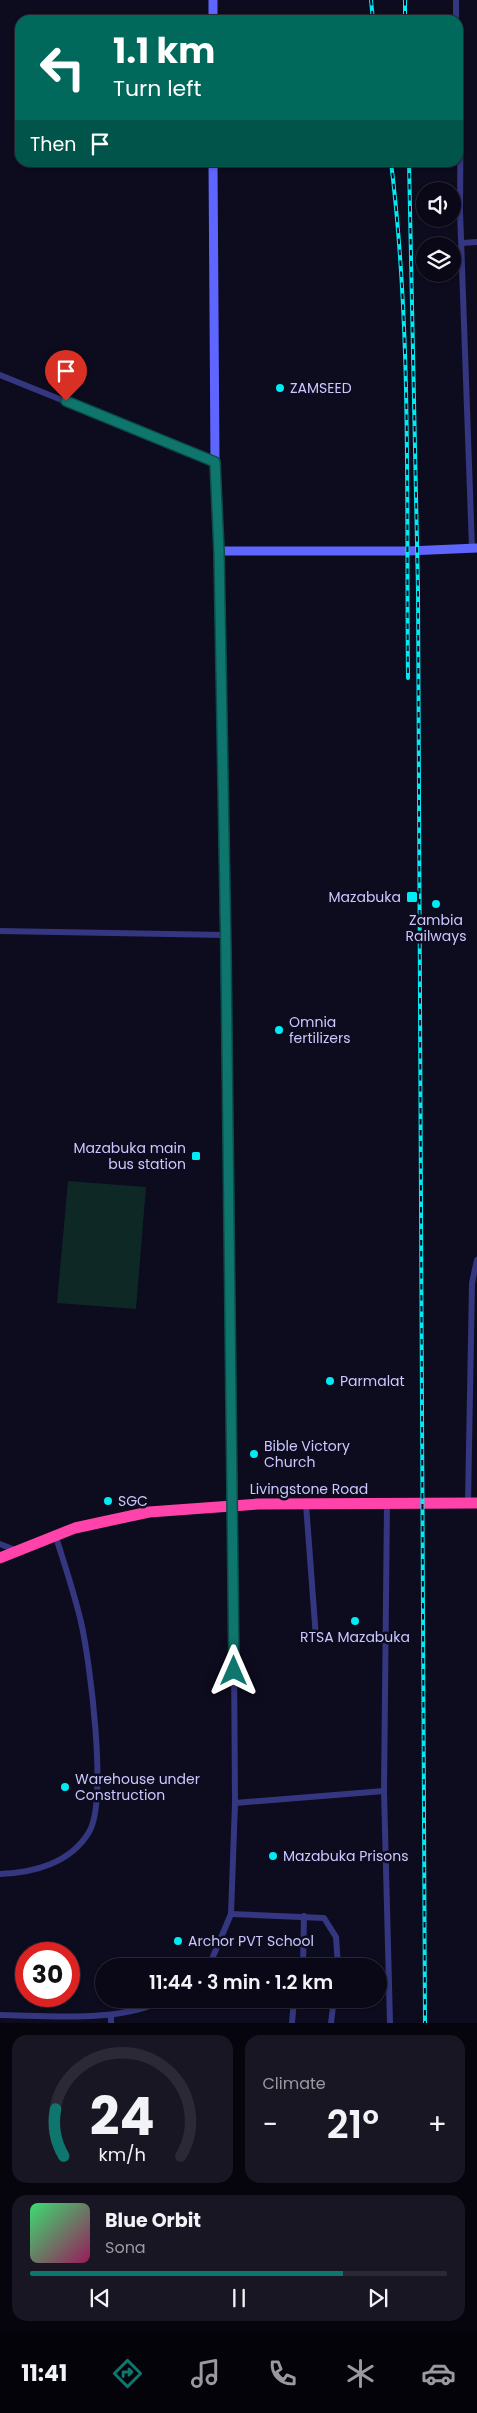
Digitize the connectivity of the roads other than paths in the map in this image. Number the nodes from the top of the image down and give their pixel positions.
1 (213, 0) edge
2 (456, 0) edge
3 (213, 15) edge
4 (456, 15) edge
5 (213, 167) edge
6 (460, 167) edge
7 (477, 242) edge
8 (462, 243) junction
9 (0, 375) edge
10 (215, 462) junction
11 (474, 548) edge
12 (219, 551) junction
13 (0, 931) edge
14 (225, 934) junction
15 (477, 1260) edge
16 (472, 1503) edge
17 (306, 1504) junction
18 (387, 1504) junction
19 (233, 1505) junction
20 (55, 1534) junction
21 (0, 1544) edge
22 (15, 1550) junction
23 (0, 1558) edge
24 (316, 1638) dead end
25 (384, 1791) junction
26 (235, 1803) junction
27 (0, 1874) edge
28 (231, 1914) junction
29 (304, 1916) junction
30 (213, 1958) edge
31 (303, 1958) edge
32 (337, 1958) edge
33 (144, 2008) edge
34 (293, 2008) edge
35 (333, 2008) edge
36 (0, 2015) edge
37 (111, 2015) junction
38 (111, 2023) edge
39 (292, 2023) edge
40 (331, 2023) edge
41 (390, 2023) edge

1 - 3 main road
2 - 4 street
5 - 10 main road
6 - 8 street
7 - 8 street
8 - 11 street
9 - 10 street
10 - 12 main road
11 - 12 main road
12 - 14 main road
13 - 14 street
14 - 19 main road
15 - 16 street
16 - 18 highway, Livingstone Road
17 - 18 highway, Livingstone Road
17 - 19 highway, Livingstone Road
17 - 24 street
18 - 25 street
19 - 20 highway, Livingstone Road
19 - 26 street
20 - 22 highway, Livingstone Road
20 - 27 street
21 - 22 street
22 - 23 highway, Livingstone Road
25 - 26 street
25 - 41 street
26 - 28 street
28 - 29 street
28 - 30 street
29 - 31 street
29 - 32 street
33 - 37 street
34 - 39 street
35 - 40 street
36 - 37 street
37 - 38 street

